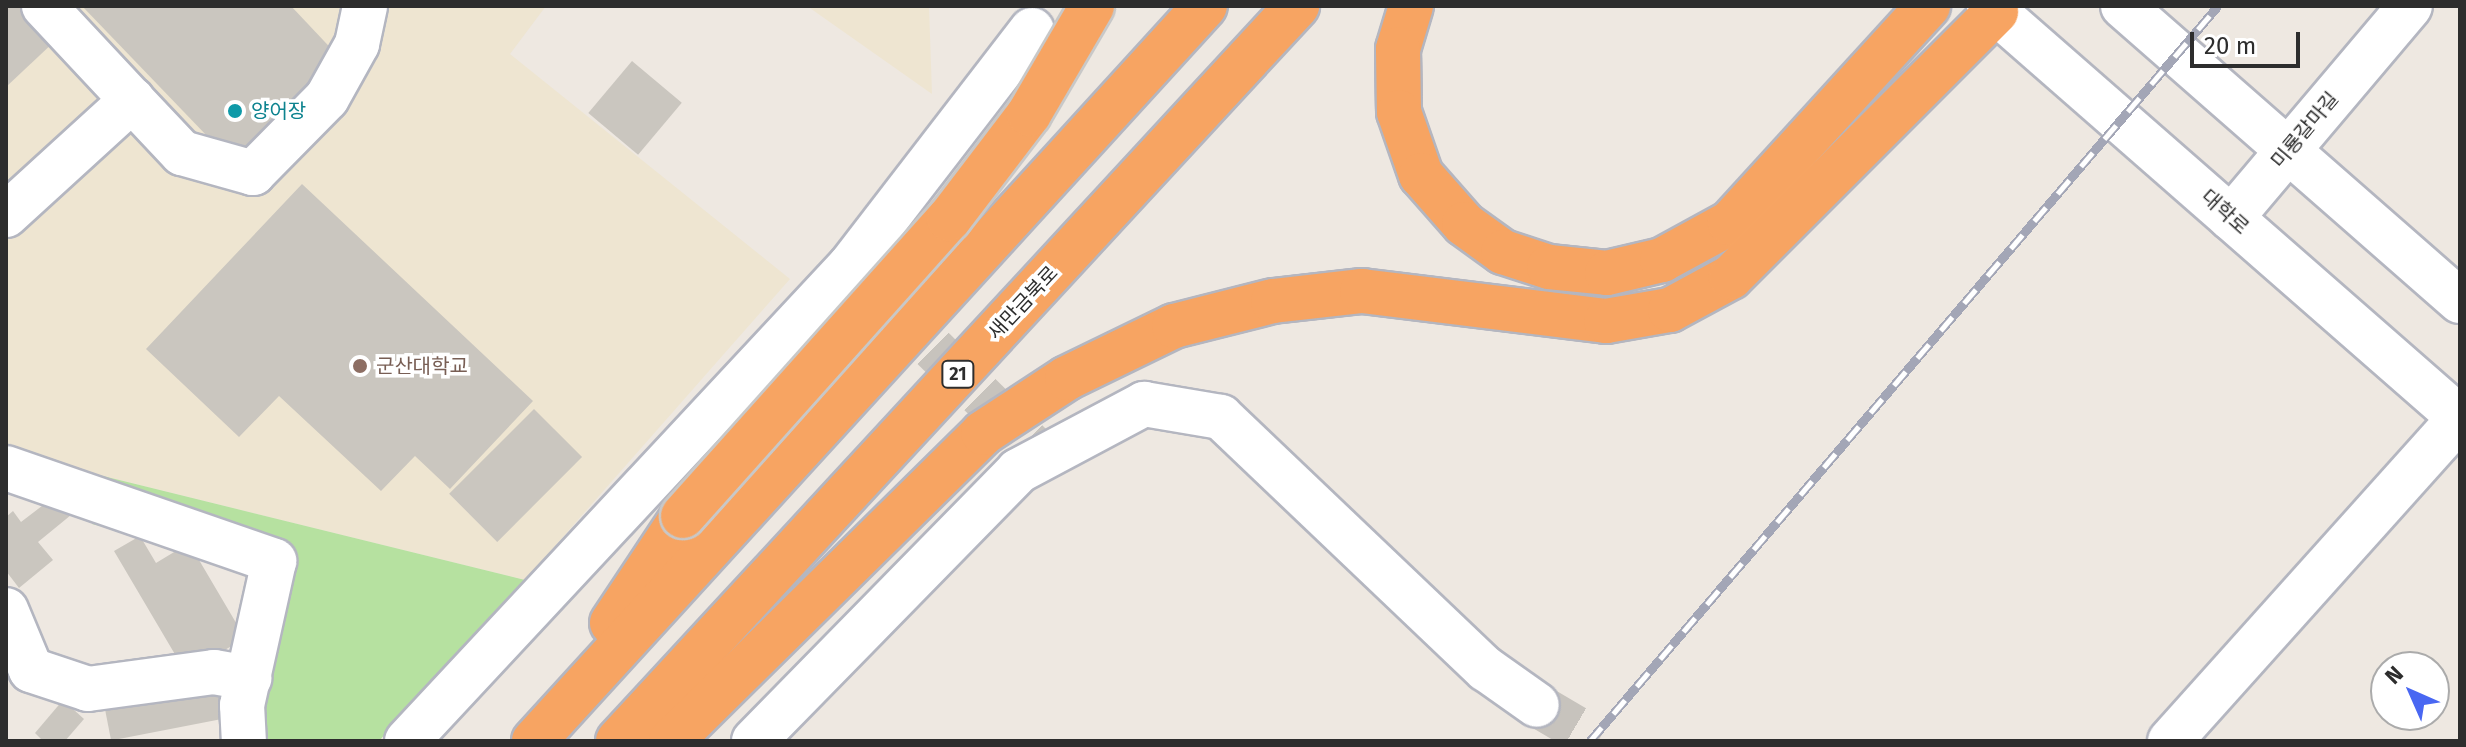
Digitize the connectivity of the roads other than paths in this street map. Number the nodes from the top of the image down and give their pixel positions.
1 (44, 6) edge
2 (365, 6) edge
3 (1092, 6) edge
4 (1205, 6) edge
5 (1297, 6) edge
6 (1411, 6) edge
7 (1928, 6) edge
8 (2410, 6) edge
9 (1995, 8) edge
10 (2135, 11) edge
11 (1032, 30) dead end
12 (132, 100) junction
13 (2290, 149) junction
14 (6, 215) edge
15 (2231, 218) junction
16 (2460, 301) edge
17 (2460, 418) edge
18 (6, 468) edge
19 (6, 610) edge
20 (249, 678) junction
21 (1537, 705) tunnel mouth
22 (244, 741) edge
23 (407, 741) edge
24 (533, 741) edge
25 (618, 741) edge
26 (671, 741) edge
27 (754, 741) edge
28 (2170, 741) edge

1 - 12 street
2 - 12 street
3 - 24 highway, bridge
4 - 24 highway
5 - 25 highway, 새만금북로 / 21
6 - 7 highway
8 - 13 street, 미룡갈마길
9 - 15 street, 대학로
9 - 26 highway
10 - 13 street
11 - 23 street
12 - 14 street
13 - 15 street, 미룡갈마길
13 - 16 street
15 - 17 street, 대학로
17 - 28 street
18 - 20 street
19 - 20 street
20 - 22 street
21 - 27 street

